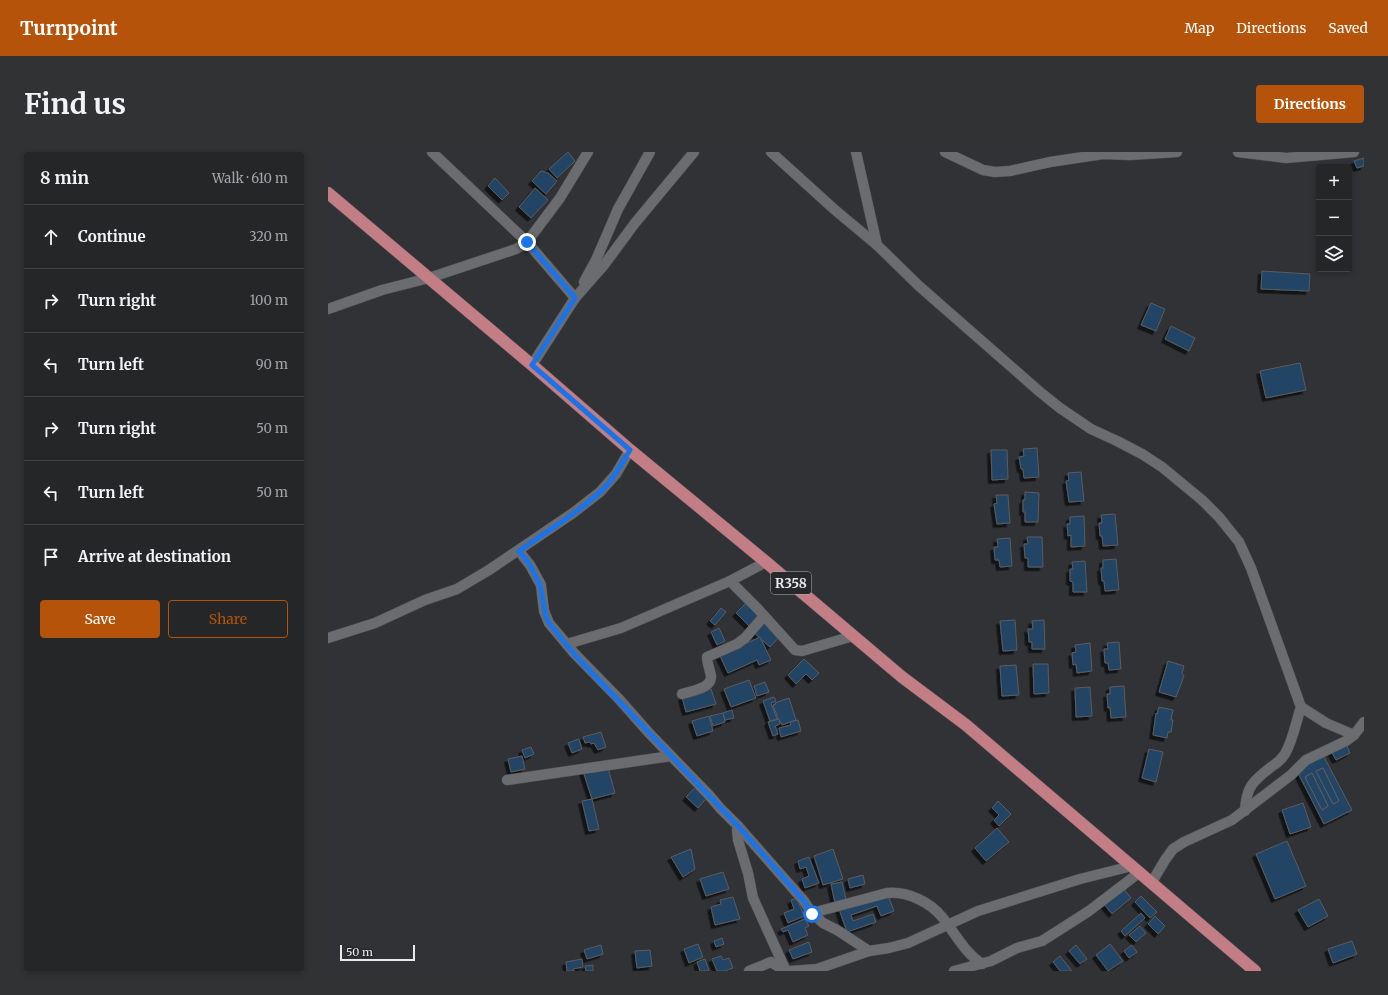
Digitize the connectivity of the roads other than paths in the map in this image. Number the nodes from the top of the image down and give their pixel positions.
1 (432, 152) edge
2 (588, 152) edge
3 (650, 152) edge
4 (694, 152) edge
5 (771, 152) edge
6 (856, 152) edge
7 (945, 152) edge
8 (1177, 152) edge
9 (1238, 152) edge
10 (1354, 152) edge
11 (328, 193) edge
12 (527, 242) junction
13 (877, 245) junction
14 (429, 278) junction
15 (575, 297) junction
16 (328, 309) edge
17 (532, 365) junction
18 (630, 450) junction
19 (519, 551) junction
20 (766, 562) junction
21 (730, 581) junction
22 (764, 616) junction
23 (853, 636) junction
24 (328, 638) edge
25 (567, 644) junction
26 (682, 694) dead end
27 (1301, 707) junction
28 (1364, 722) edge
29 (1354, 735) junction
30 (672, 756) junction
31 (507, 780) dead end
32 (1245, 811) junction
33 (738, 826) junction
34 (1136, 869) junction
35 (1152, 882) junction
36 (812, 914) junction
37 (947, 924) junction
38 (869, 951) junction
39 (982, 964) junction
40 (818, 970) edge
41 (749, 971) edge
42 (786, 971) edge
43 (790, 971) edge
44 (954, 971) edge
45 (1255, 971) edge

1 - 12 street
2 - 12 street
3 - 15 street
4 - 15 street
5 - 13 street
6 - 13 street
7 - 8 street
9 - 10 street
11 - 14 main road, R358
12 - 14 street
12 - 15 street
13 - 27 street
14 - 16 street
14 - 17 main road, R358
15 - 17 street
17 - 18 main road, R358
18 - 19 street
18 - 20 main road, R358
19 - 24 street
19 - 25 street
20 - 21 street
20 - 23 main road, R358
21 - 22 street
21 - 25 street
22 - 23 street
22 - 26 street
23 - 34 main road, R358
25 - 30 street
27 - 29 street
27 - 32 street
28 - 29 street
29 - 32 street
30 - 31 street
30 - 33 street
32 - 35 street
33 - 36 street
33 - 42 street
34 - 35 main road, R358
34 - 37 street
34 - 39 street
35 - 45 main road, R358
36 - 37 street
36 - 38 street
37 - 38 street
37 - 39 street
38 - 40 street
39 - 44 street
40 - 43 street
41 - 42 street

